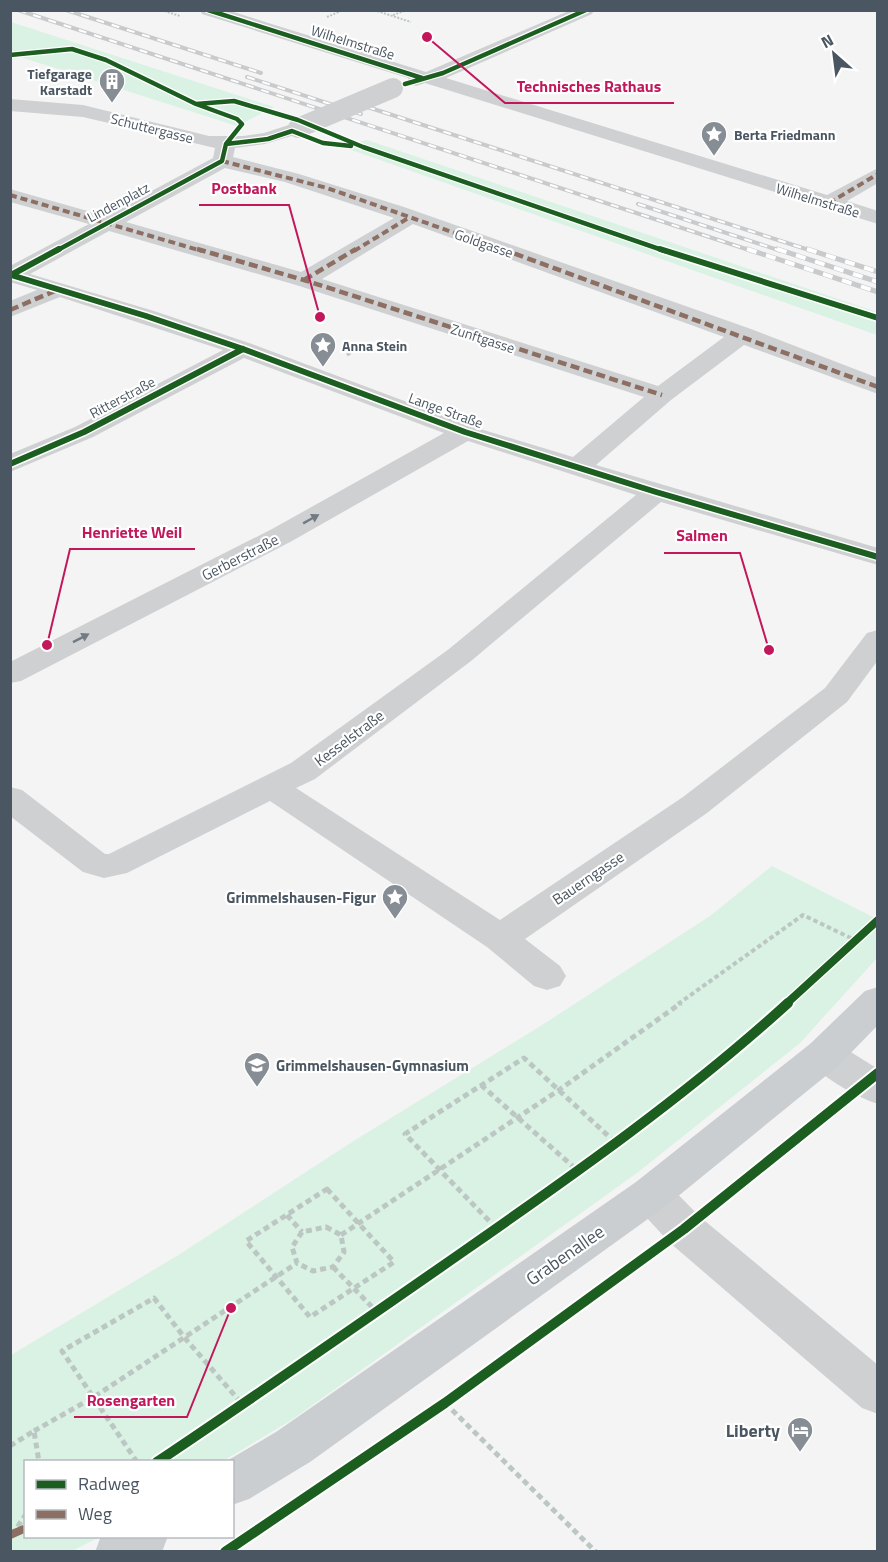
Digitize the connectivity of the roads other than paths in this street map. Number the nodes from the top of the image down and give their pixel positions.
1 (208, 10) edge
2 (586, 10) edge
3 (407, 83) junction
4 (10, 105) edge
5 (224, 153) junction
6 (878, 174) edge
7 (10, 195) edge
8 (829, 203) junction
9 (410, 217) junction
10 (878, 218) edge
11 (105, 224) junction
12 (10, 275) edge
13 (304, 280) junction
14 (60, 289) junction
15 (10, 309) edge
16 (743, 334) junction
17 (243, 349) junction
18 (670, 382) junction
19 (878, 387) edge
20 (465, 432) junction
21 (10, 465) edge
22 (578, 467) junction
23 (656, 492) junction
24 (878, 557) edge
25 (878, 639) edge
26 (10, 674) edge
27 (273, 788) junction
28 (10, 798) edge
29 (500, 938) junction
30 (548, 976) dead end
31 (878, 1001) edge
32 (824, 1055) junction
33 (878, 1089) edge
34 (651, 1194) junction
35 (878, 1393) edge
36 (234, 1482) edge
37 (141, 1538) edge
38 (119, 1551) edge

1 - 3 street, Wilhelmstraße
2 - 3 street
3 - 5 street, Schuttergasse, bridge
3 - 8 street, Wilhelmstraße
4 - 5 street, Schuttergasse
5 - 9 street, Goldgasse
5 - 11 street, Lindenplatz
6 - 8 street
7 - 11 street, Zunftgasse
8 - 10 street, Wilhelmstraße
9 - 13 street
9 - 16 street, Goldgasse
11 - 12 street, Lindenplatz
11 - 13 street, Zunftgasse
12 - 14 street, Lange Straße
13 - 18 street, Zunftgasse
14 - 15 street
14 - 17 street, Lange Straße
16 - 18 street
16 - 19 street, Goldgasse
17 - 20 street, Lange Straße
17 - 21 street, Ritterstraße
18 - 22 street
20 - 22 street, Lange Straße
26 -> 20 street, Gerberstraße
22 - 23 street, Lange Straße
23 - 24 street, Lange Straße
23 - 27 street, Kesselstraße
25 - 29 street, Bauerngasse
27 - 28 street, Kesselstraße
27 - 29 street
29 - 30 street
31 - 32 main road, Grabenallee
32 - 33 street
32 - 34 main road, Grabenallee
34 - 35 street
34 - 36 main road, Grabenallee
37 - 38 main road

